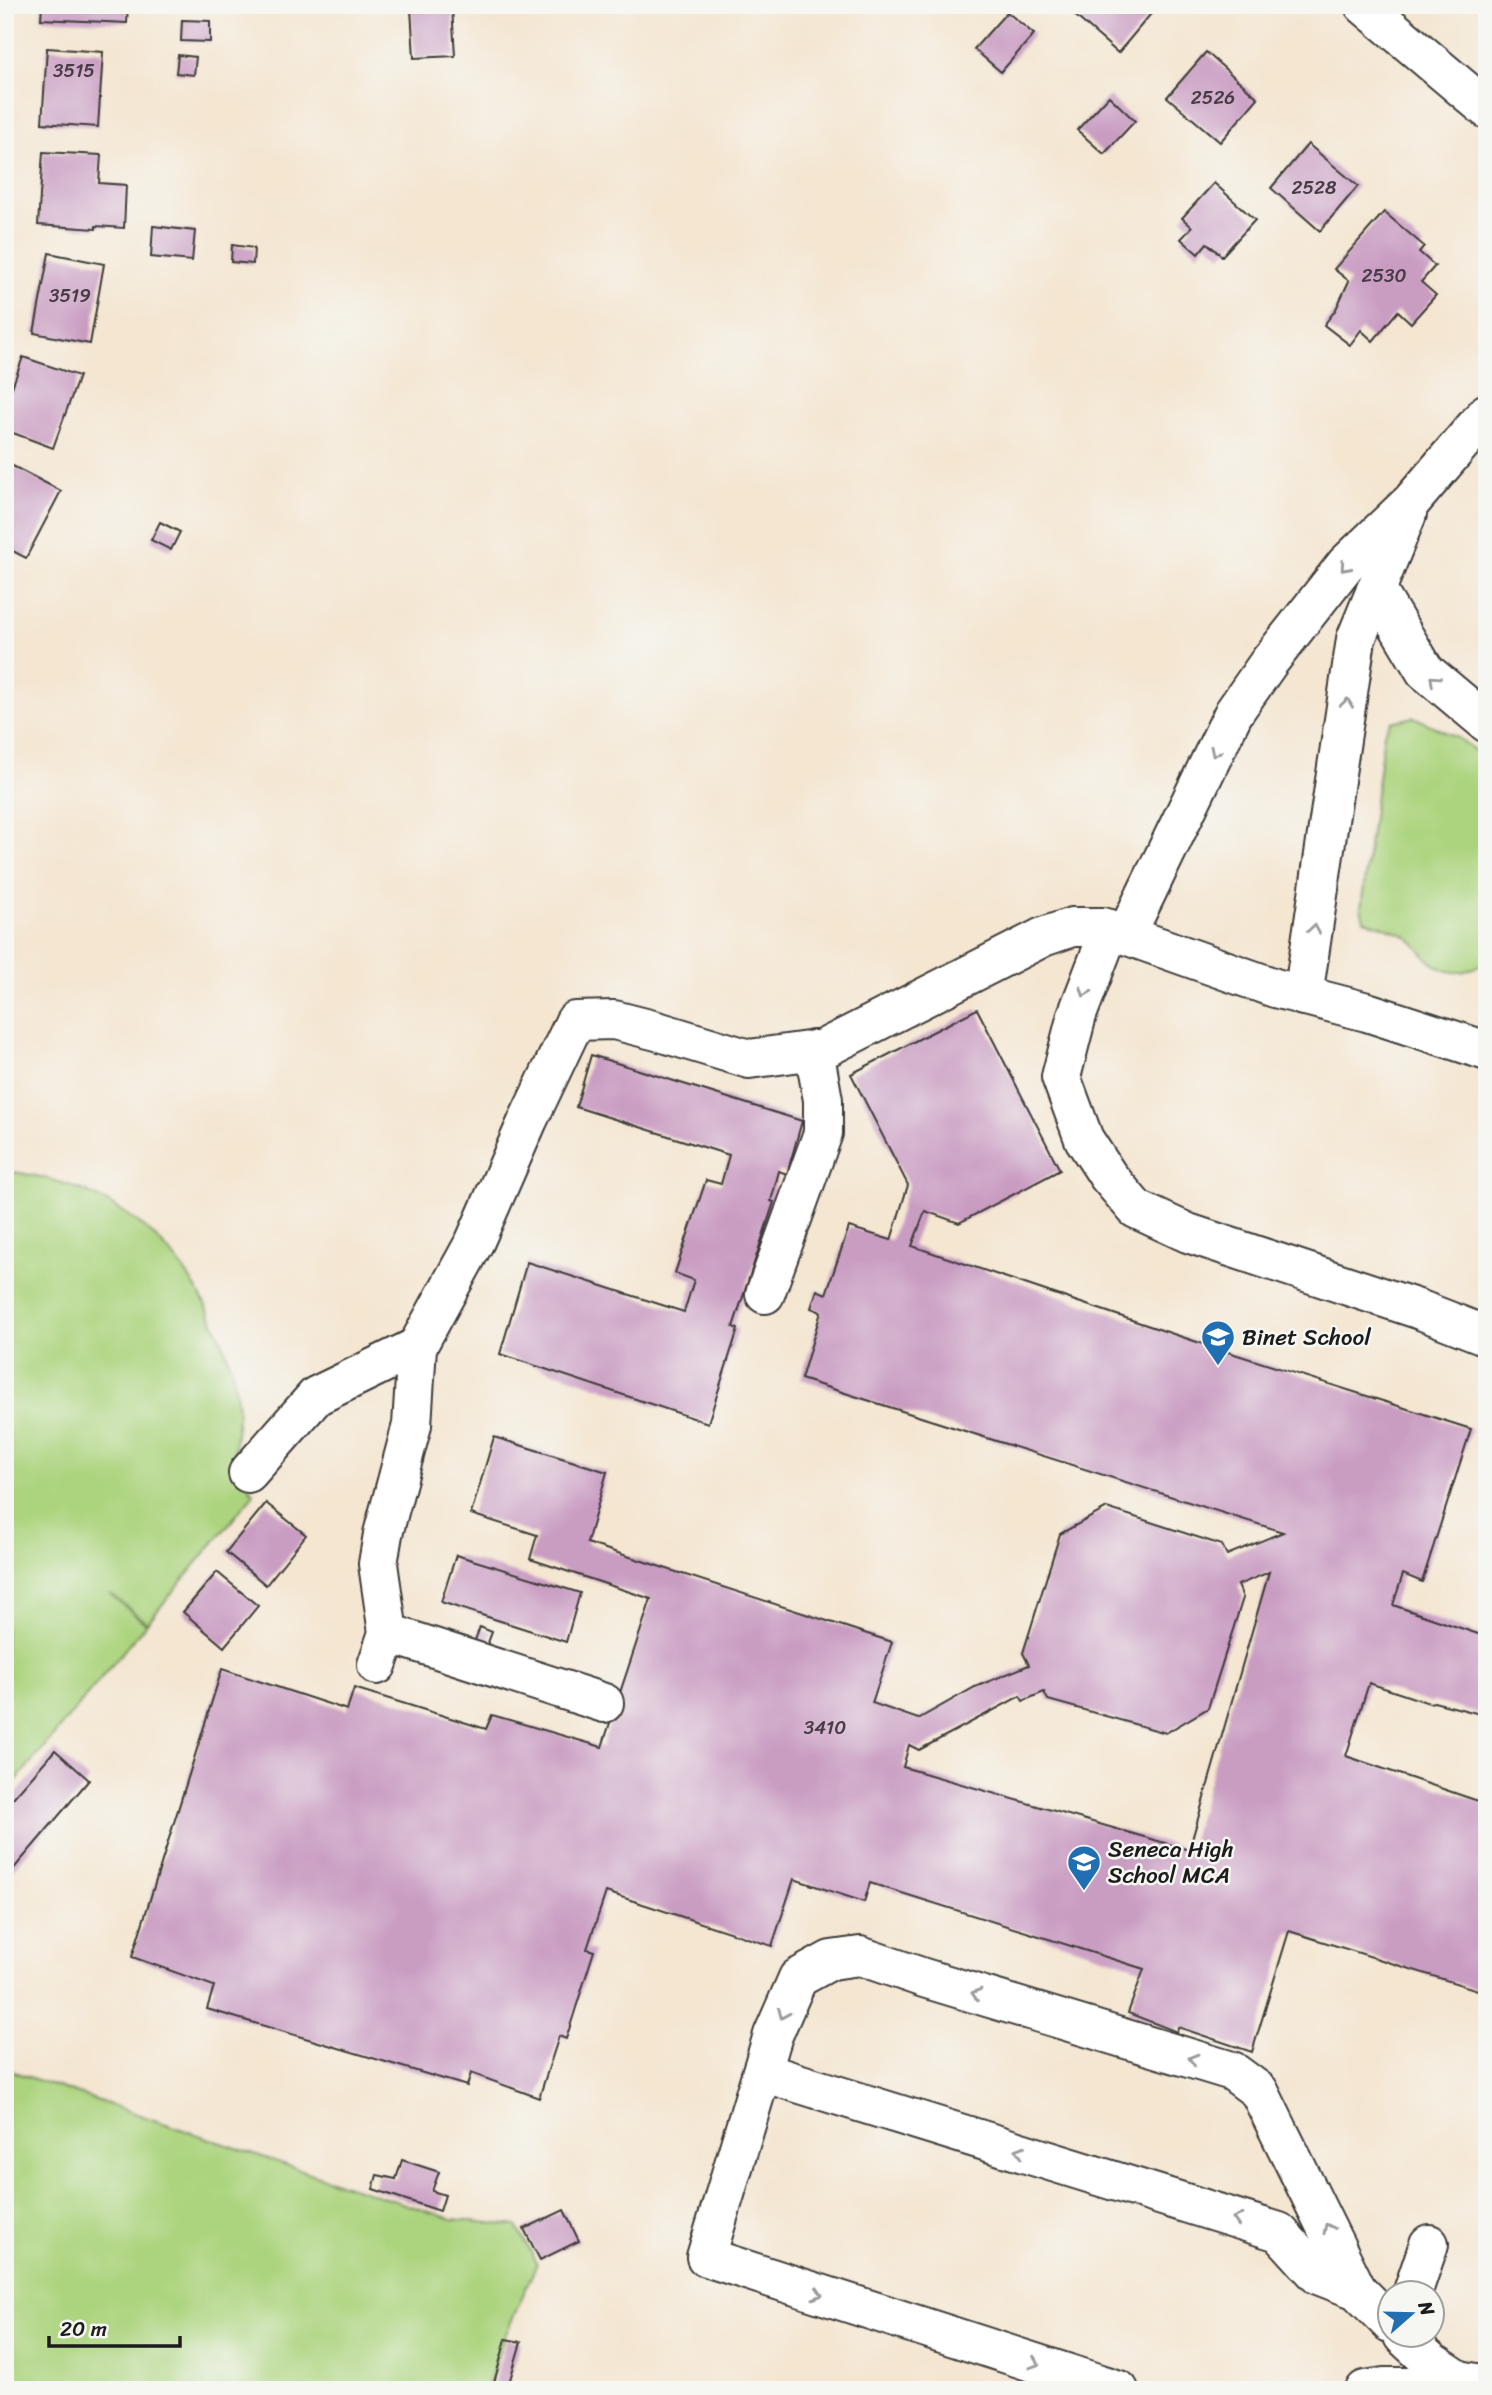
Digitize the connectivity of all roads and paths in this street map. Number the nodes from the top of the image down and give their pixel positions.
1 (1364, 5) edge
2 (1487, 109) edge
3 (1487, 413) edge
4 (1411, 502) junction
5 (1376, 589) junction
6 (1487, 723) edge
7 (1118, 932) junction
8 (1303, 996) junction
9 (814, 1050) junction
10 (1487, 1051) edge
11 (765, 1294) dead end
12 (1487, 1336) edge
13 (417, 1347) junction
14 (248, 1474) dead end
15 (604, 1703) dead end
16 (762, 2072) junction
17 (1429, 2244) dead end
18 (1417, 2280) edge
19 (1357, 2290) junction
20 (1376, 2308) edge
21 (1418, 2350) edge
22 (1473, 2383) edge
23 (1119, 2390) edge
24 (1365, 2390) edge

1 - 2 street
3 - 4 street
4 - 5 street
4 -> 7 street
6 -> 5 street
8 -> 5 street
7 - 8 street
7 - 9 street
7 -> 12 street
8 - 10 street
9 - 11 street
9 - 13 street
13 - 14 street
13 - 15 street
19 -> 16 street
19 -> 16 street
16 -> 23 street
17 - 18 street
19 - 20 street
21 - 22 street
22 - 24 street

